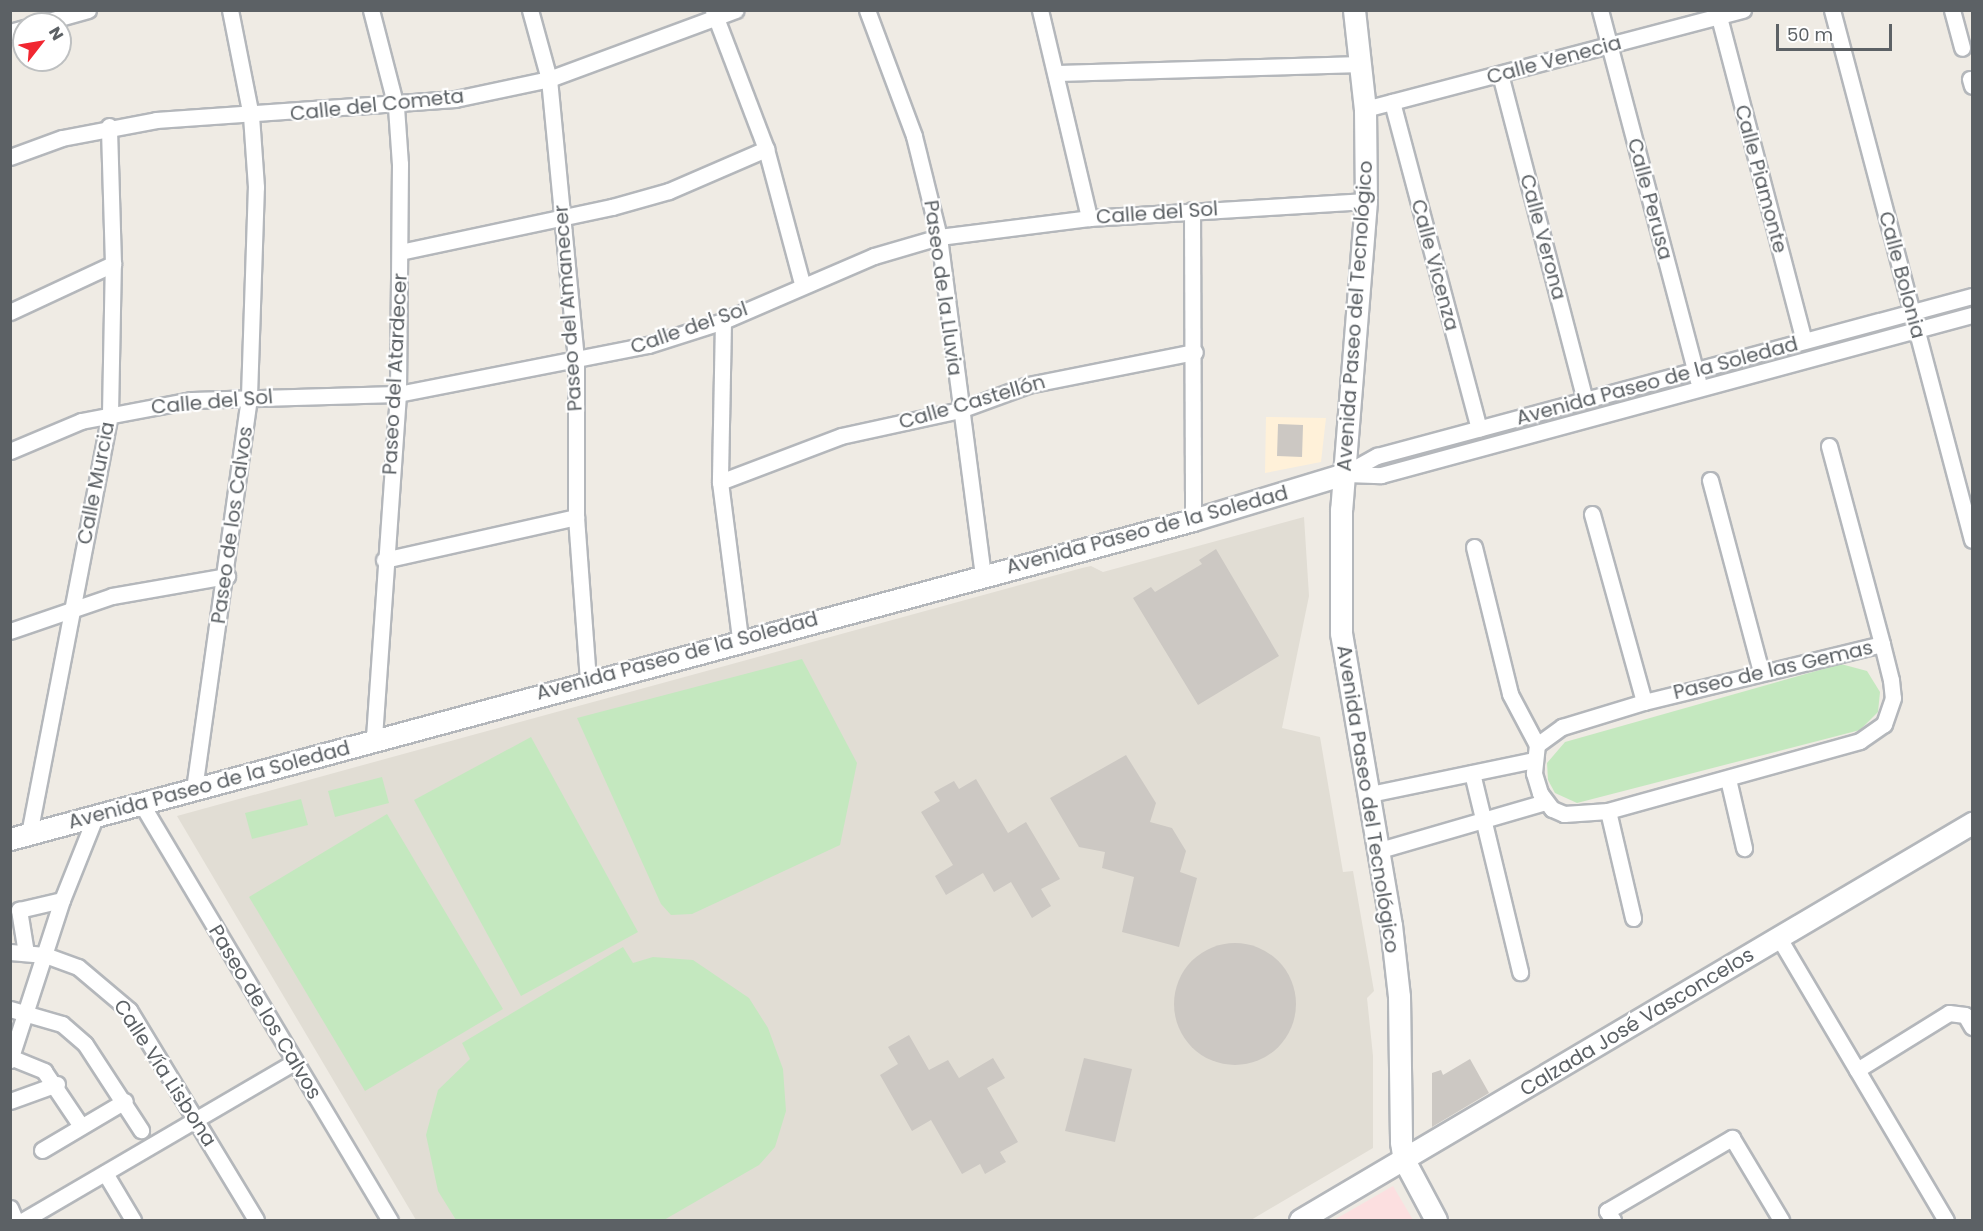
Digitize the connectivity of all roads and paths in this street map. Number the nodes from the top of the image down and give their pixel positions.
1 (88, 10) edge
2 (230, 10) edge
3 (370, 10) edge
4 (530, 10) edge
5 (736, 10) edge
6 (867, 10) edge
7 (1040, 10) edge
8 (1354, 10) edge
9 (1600, 10) edge
10 (1743, 10) edge
11 (1832, 10) edge
12 (1952, 10) edge
13 (72, 14) edge
14 (715, 15) edge
15 (1719, 17) junction
16 (1610, 45) junction
17 (1962, 48) dead end
18 (1362, 64) junction
19 (1058, 73) junction
20 (1500, 74) junction
21 (549, 79) junction
22 (1392, 102) junction
23 (396, 107) junction
24 (1365, 109) junction
25 (251, 116) junction
26 (109, 126) junction
27 (766, 149) junction
28 (12, 152) edge
29 (1366, 201) junction
30 (1192, 210) junction
31 (563, 217) junction
32 (1089, 218) junction
33 (939, 237) junction
34 (400, 252) junction
35 (114, 264) junction
36 (802, 283) junction
37 (1972, 296) edge
38 (10, 312) edge
39 (1912, 312) junction
40 (1972, 315) edge
41 (723, 321) junction
42 (1917, 330) junction
43 (1804, 341) junction
44 (1195, 352) junction
45 (576, 360) junction
46 (1695, 370) junction
47 (1700, 388) junction
48 (398, 394) junction
49 (249, 396) junction
50 (1585, 400) junction
51 (960, 410) junction
52 (110, 414) junction
53 (1479, 429) junction
54 (1829, 446) dead end
55 (10, 451) edge
56 (1344, 474) junction
57 (1710, 480) dead end
58 (720, 482) junction
59 (1592, 514) dead end
60 (576, 517) junction
61 (1193, 520) junction
62 (1972, 540) edge
63 (1474, 547) dead end
64 (384, 560) junction
65 (983, 575) junction
66 (227, 576) junction
67 (72, 609) junction
68 (10, 631) edge
69 (740, 639) junction
70 (1882, 644) junction
71 (1761, 672) junction
72 (588, 680) junction
73 (1644, 702) junction
74 (375, 740) junction
75 (1535, 752) junction
76 (1472, 773) junction
77 (1728, 779) junction
78 (194, 789) junction
79 (1370, 794) junction
80 (1545, 802) junction
81 (141, 803) junction
82 (1608, 811) junction
83 (96, 815) junction
84 (1484, 820) junction
85 (1972, 823) edge
86 (16, 834) edge
87 (1744, 848) dead end
88 (1380, 850) junction
89 (62, 900) junction
90 (1633, 918) dead end
91 (1779, 938) junction
92 (10, 952) edge
93 (26, 953) junction
94 (45, 955) junction
95 (1520, 972) dead end
96 (10, 1009) edge
97 (27, 1010) junction
98 (1972, 1027) edge
99 (11, 1058) edge
100 (294, 1062) junction
101 (1857, 1070) junction
102 (57, 1084) junction
103 (10, 1101) edge
104 (124, 1101) junction
105 (196, 1119) junction
106 (81, 1126) junction
107 (141, 1130) dead end
108 (42, 1150) dead end
109 (1404, 1160) junction
110 (105, 1173) junction
111 (10, 1208) edge
112 (15, 1221) edge
113 (24, 1221) edge
114 (133, 1221) edge
115 (256, 1221) edge
116 (390, 1221) edge
117 (1300, 1221) edge
118 (1436, 1221) edge
119 (1613, 1221) edge
120 (1781, 1221) edge
121 (1946, 1221) edge

1 - 13 street
2 - 25 street, Paseo de los Calvos
3 - 23 street, Paseo del Atardecer
4 - 21 street, Paseo del Amanecer
5 - 14 street, Calle del Cometa
6 - 33 street, Paseo de la Lluvia
7 - 19 street
8 - 18 main road, Avenida Paseo del Tecnológico
9 - 16 street, Calle Perusa
10 - 15 street, Calle Venecia
11 - 39 street, Calle Bolonia
12 - 17 street
14 - 21 street, Calle del Cometa
14 - 27 street
15 - 16 street, Calle Venecia
15 - 43 street, Calle Piamonte
16 - 20 street, Calle Venecia
16 - 46 street, Calle Perusa
18 - 19 street
18 - 24 main road, Avenida Paseo del Tecnológico
19 - 32 street
20 - 22 street, Calle Venecia
20 - 50 street, Calle Verona
21 - 23 street, Calle del Cometa
21 - 31 street, Paseo del Amanecer
22 - 24 street, Calle Venecia
22 - 53 street, Calle Vicenza
23 - 25 street, Calle del Cometa
23 - 34 street, Paseo del Atardecer
24 - 29 main road, Avenida Paseo del Tecnológico
25 - 26 street, Calle del Cometa
25 - 49 street, Paseo de los Calvos
26 - 28 street, Calle del Cometa
26 - 35 street, Calle Murcia
27 - 31 street
27 - 36 street
29 - 30 street, Calle del Sol
29 - 56 main road, Avenida Paseo del Tecnológico
30 - 32 street, Calle del Sol
30 - 44 street
31 - 34 street
31 - 45 street, Paseo del Amanecer
32 - 33 street, Calle del Sol
33 - 36 street, Calle del Sol
33 - 51 street, Paseo de la Lluvia
34 - 48 street, Paseo del Atardecer
35 - 38 street
35 - 52 street, Calle Murcia
36 - 41 street, Calle del Sol
37 - 39 street, Avenida Paseo de la Soledad
39 - 42 street, Calle Bolonia
39 - 43 street, Avenida Paseo de la Soledad
40 - 42 street, Avenida Paseo de la Soledad
41 - 45 street, Calle del Sol
41 - 58 street
42 - 47 street, Avenida Paseo de la Soledad
42 - 62 street, Calle Bolonia
43 - 46 street, Avenida Paseo de la Soledad
44 - 51 street, Calle Castellón
44 - 61 street
45 - 48 street, Calle del Sol
45 - 60 street, Paseo del Amanecer
46 - 47 street, Calle Perusa
46 - 50 street, Avenida Paseo de la Soledad
47 - 56 street, Avenida Paseo de la Soledad
48 - 49 street, Calle del Sol
48 - 64 street, Paseo del Atardecer
49 - 52 street, Calle del Sol
49 - 66 street, Paseo de los Calvos
50 - 53 street, Avenida Paseo de la Soledad
51 - 58 street, Calle Castellón
51 - 65 street, Paseo de la Lluvia
52 - 55 street, Calle del Sol
52 - 67 street, Calle Murcia
53 - 56 street, Avenida Paseo de la Soledad
54 - 70 street
56 - 61 main road, Avenida Paseo de la Soledad
56 - 79 main road, Avenida Paseo del Tecnológico
57 - 71 street
58 - 69 street
59 - 73 street
60 - 64 street
60 - 72 street, Paseo del Amanecer
61 - 65 main road, Avenida Paseo de la Soledad
63 - 75 street
64 - 74 street, Paseo del Atardecer
65 - 69 main road, Avenida Paseo de la Soledad
66 - 67 street
66 - 78 street, Paseo de los Calvos
67 - 68 street
67 - 86 street, Calle Murcia
69 - 72 main road, Avenida Paseo de la Soledad
70 - 71 street, Paseo de las Gemas
70 - 77 street, Paseo de las Gemas
71 - 73 street, Paseo de las Gemas
72 - 74 main road, Avenida Paseo de la Soledad
73 - 75 street, Paseo de las Gemas
74 - 78 main road, Avenida Paseo de la Soledad
75 - 76 street, Paseo de las Gemas
75 - 80 street
76 - 79 street, Paseo de las Gemas
76 - 84 street
77 - 82 street, Paseo de las Gemas
77 - 87 street
78 - 81 main road, Avenida Paseo de la Soledad
79 - 88 main road, Avenida Paseo del Tecnológico
80 - 82 street, Paseo de las Gemas
80 - 84 street
81 - 83 main road, Avenida Paseo de la Soledad
81 - 100 street, Paseo de los Calvos
82 - 90 street
83 - 86 main road, Avenida Paseo de la Soledad
83 - 89 street
84 - 88 street
84 - 95 street
85 - 91 main road, Calzada José Vasconcelos
88 - 109 main road, Avenida Paseo del Tecnológico
89 - 93 street
89 - 94 street
91 - 101 street
91 - 109 main road, Calzada José Vasconcelos
92 - 93 street, Calle Vía Lisbona
93 - 94 street, Calle Vía Lisbona
94 - 97 street
94 - 105 street, Calle Vía Lisbona
96 - 97 street
97 - 99 street
97 - 104 street
98 - 101 street
99 - 102 street
100 - 105 street
100 - 116 street, Paseo de los Calvos
101 - 121 street
102 - 103 street
102 - 106 street
104 - 106 street
104 - 107 street
105 - 110 street
105 - 115 street, Calle Vía Lisbona
106 - 108 street
109 - 117 main road, Calzada José Vasconcelos
109 - 118 main road, Avenida Paseo del Tecnológico
110 - 113 street
110 - 114 street
111 - 112 street
119 - 120 street

